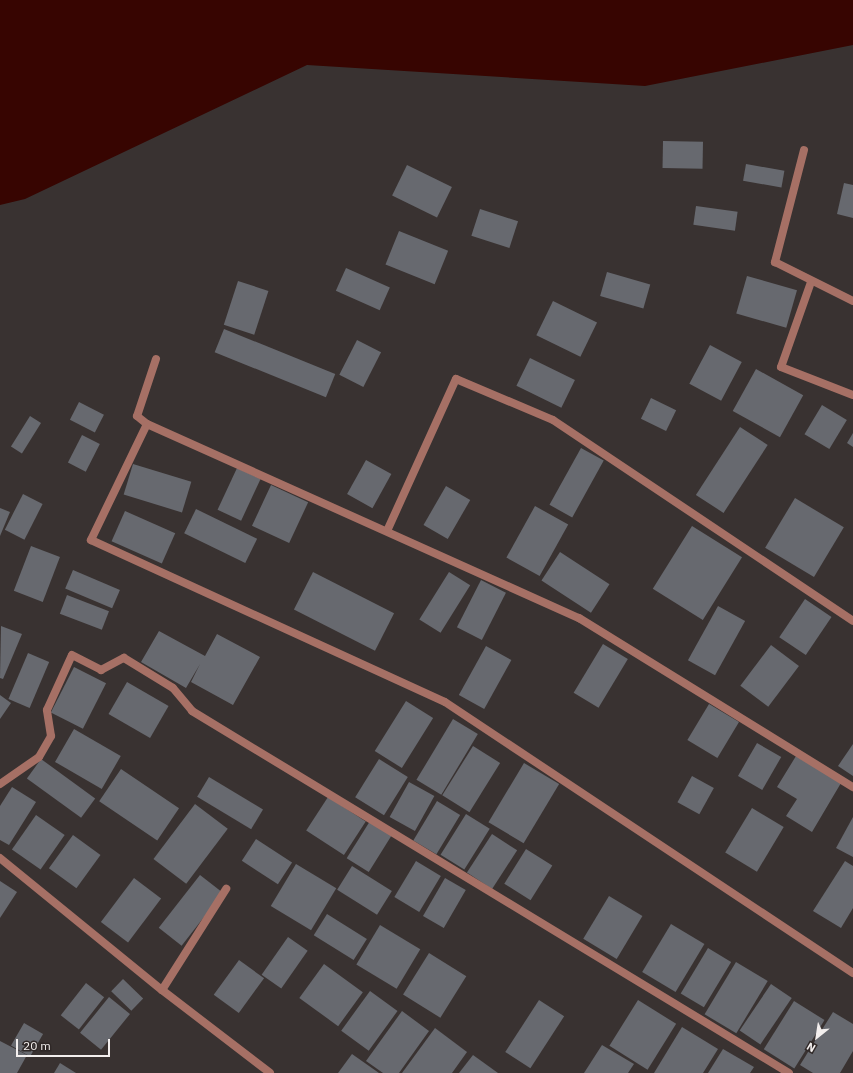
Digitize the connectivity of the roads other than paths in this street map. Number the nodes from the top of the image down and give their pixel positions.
1 (804, 150) dead end
2 (811, 282) junction
3 (853, 301) edge
4 (156, 360) dead end
5 (853, 395) edge
6 (147, 424) junction
7 (387, 532) junction
8 (853, 621) edge
9 (0, 784) edge
10 (853, 787) edge
11 (0, 858) edge
12 (226, 889) dead end
13 (853, 973) edge
14 (162, 990) junction
15 (270, 1073) edge
16 (789, 1073) edge

1 - 2 street
2 - 3 street
2 - 5 street
4 - 6 street
6 - 7 street
6 - 13 street
7 - 8 street
7 - 10 street
9 - 16 street
11 - 14 street
12 - 14 street
14 - 15 street

